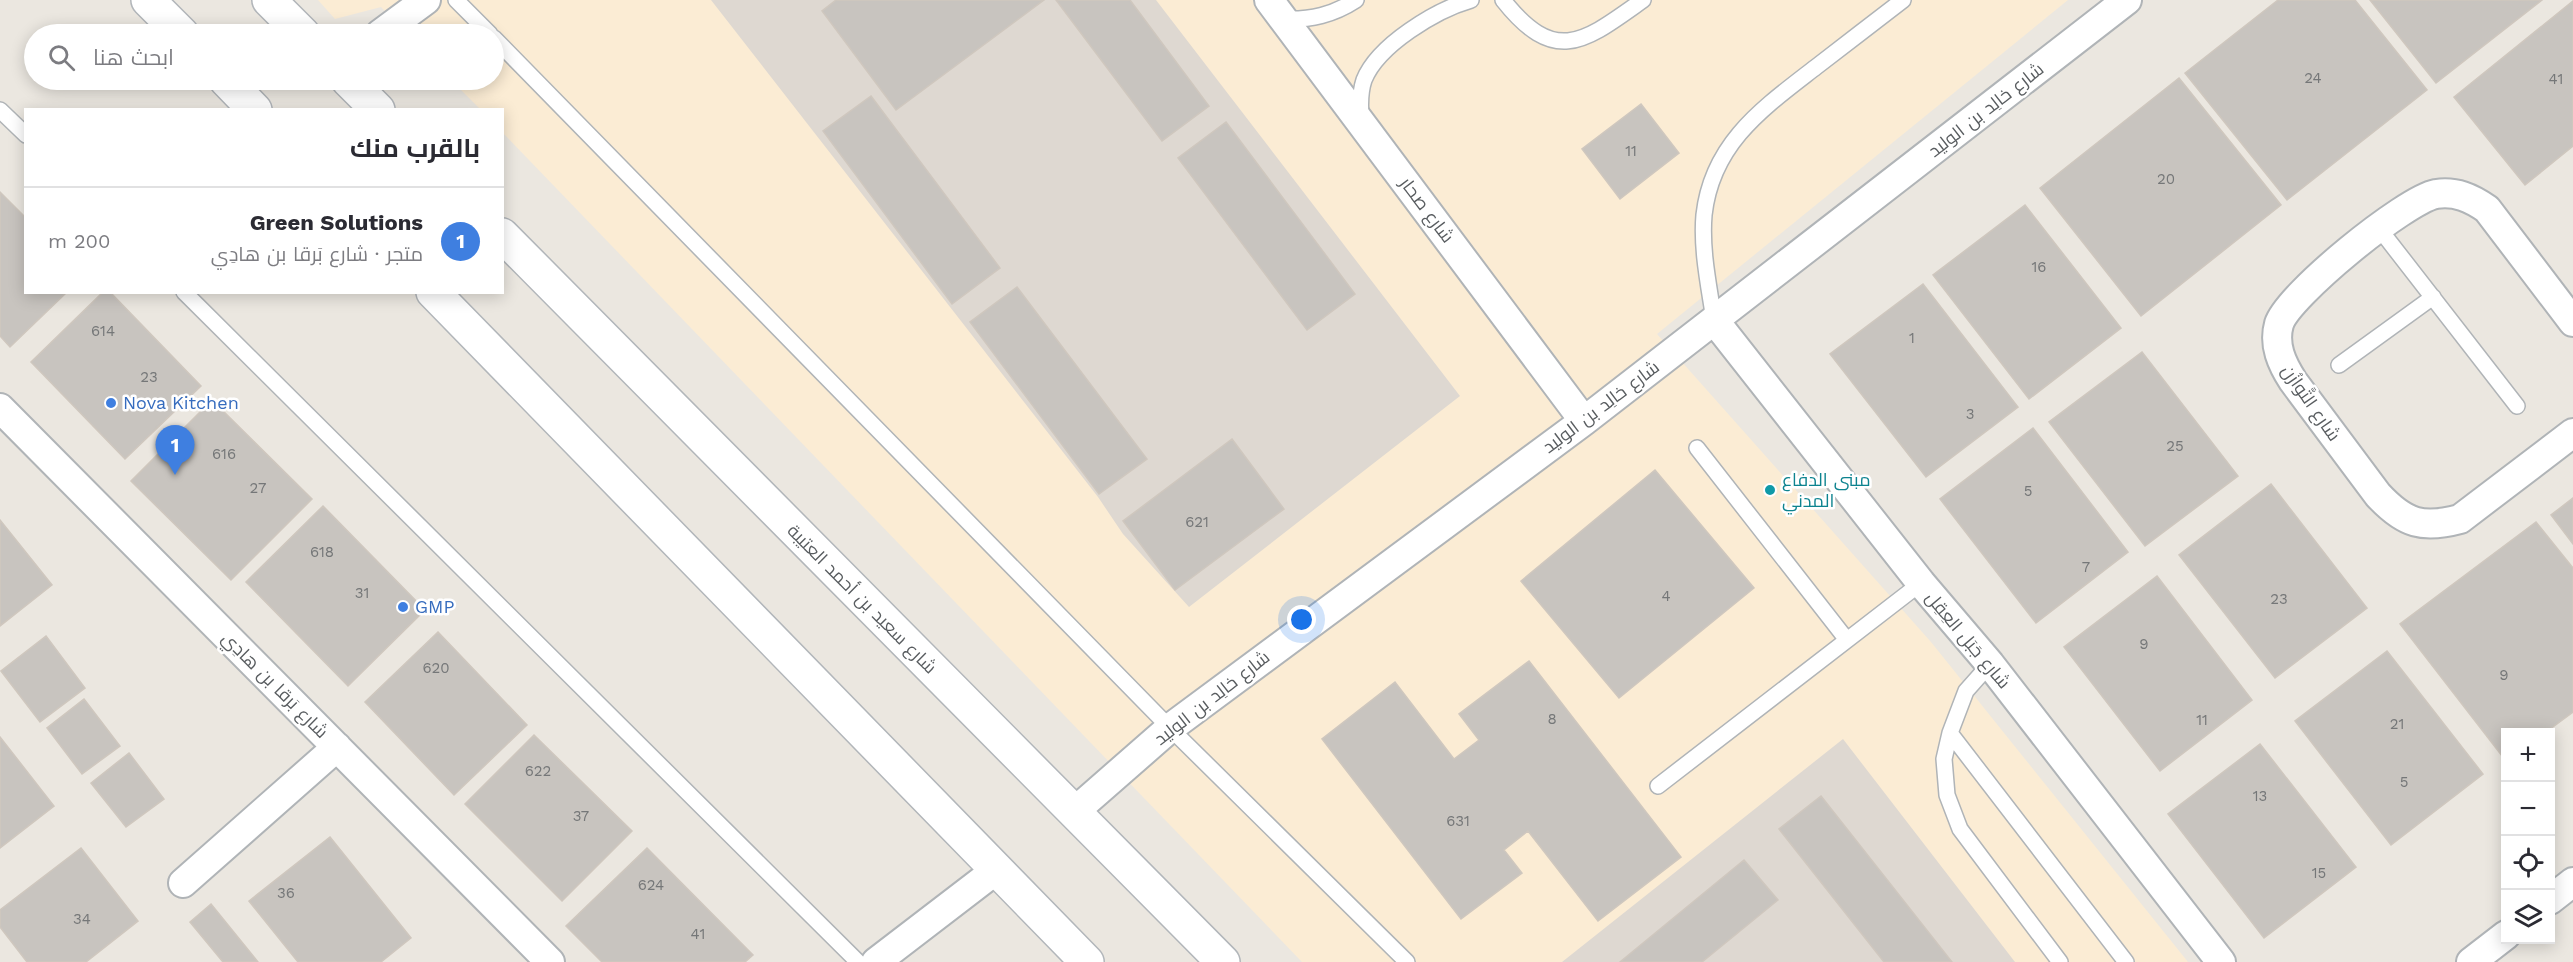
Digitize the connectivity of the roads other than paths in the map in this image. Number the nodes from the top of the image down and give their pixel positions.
1 (148, 0) edge
2 (269, 0) edge
3 (426, 0) edge
4 (456, 0) edge
5 (1356, 0) edge
6 (1471, 0) edge
7 (1503, 0) edge
8 (1643, 0) edge
9 (1903, 0) edge
10 (2126, 0) edge
11 (1276, 10) edge
12 (172, 24) edge
13 (293, 24) edge
14 (394, 24) edge
15 (480, 24) edge
16 (504, 48) edge
17 (236, 90) edge
18 (358, 90) edge
19 (253, 108) edge
20 (376, 108) edge
21 (0, 110) edge
22 (1362, 122) junction
23 (24, 133) edge
24 (2378, 227) junction
25 (504, 237) edge
26 (186, 294) edge
27 (435, 294) edge
28 (2433, 297) junction
29 (1714, 320) junction
30 (2573, 322) edge
31 (2339, 365) dead end
32 (2517, 406) dead end
33 (0, 408) edge
34 (1584, 421) junction
35 (2573, 433) edge
36 (1697, 448) dead end
37 (1921, 583) junction
38 (1847, 640) junction
39 (1990, 664) junction
40 (1170, 728) junction
41 (1950, 733) junction
42 (337, 747) junction
43 (1658, 786) dead end
44 (1074, 812) junction
45 (996, 870) junction
46 (2573, 882) edge
47 (183, 883) dead end
48 (2555, 896) edge
49 (2501, 938) edge
50 (550, 962) edge
51 (858, 962) edge
52 (876, 962) edge
53 (1087, 962) edge
54 (1223, 962) edge
55 (1407, 962) edge
56 (2060, 962) edge
57 (2126, 962) edge
58 (2221, 962) edge
59 (2471, 962) edge

1 - 12 main road
2 - 13 main road
3 - 14 street
4 - 15 lane
5 - 11 lane
6 - 22 lane
7 - 8 lane
9 - 29 lane
10 - 29 street, شارع خالِد بن الوليد
11 - 22 street, شارع صحار
16 - 40 lane
17 - 19 main road
18 - 20 main road
21 - 23 lane
22 - 34 street, شارع صحار
24 - 28 lane
24 - 30 street, شارع التَّوازُن
24 - 35 street, شارع التَّوازُن
25 - 44 main road, شارع سعيد بن أحمد العتيبة
26 - 51 lane
27 - 45 main road
28 - 31 lane
28 - 32 lane
29 - 34 street, شارع خالِد بن الوليد
29 - 37 street, شارع جَبَل العِقِل
33 - 42 street, شارع بَرقا بن هادِي
34 - 40 street, شارع خالِد بن الوليد
36 - 38 lane
37 - 38 lane
37 - 39 street, شارع جَبَل العِقِل
38 - 43 lane
39 - 41 lane
39 - 58 street, شارع جَبَل العِقِل
40 - 44 street, شارع خالِد بن الوليد
40 - 55 lane
41 - 56 lane
41 - 57 lane
42 - 47 street
42 - 50 street, شارع بَرقا بن هادِي
44 - 54 main road, شارع سعيد بن أحمد العتيبة
45 - 52 street
45 - 53 main road
46 - 48 street
49 - 59 street

